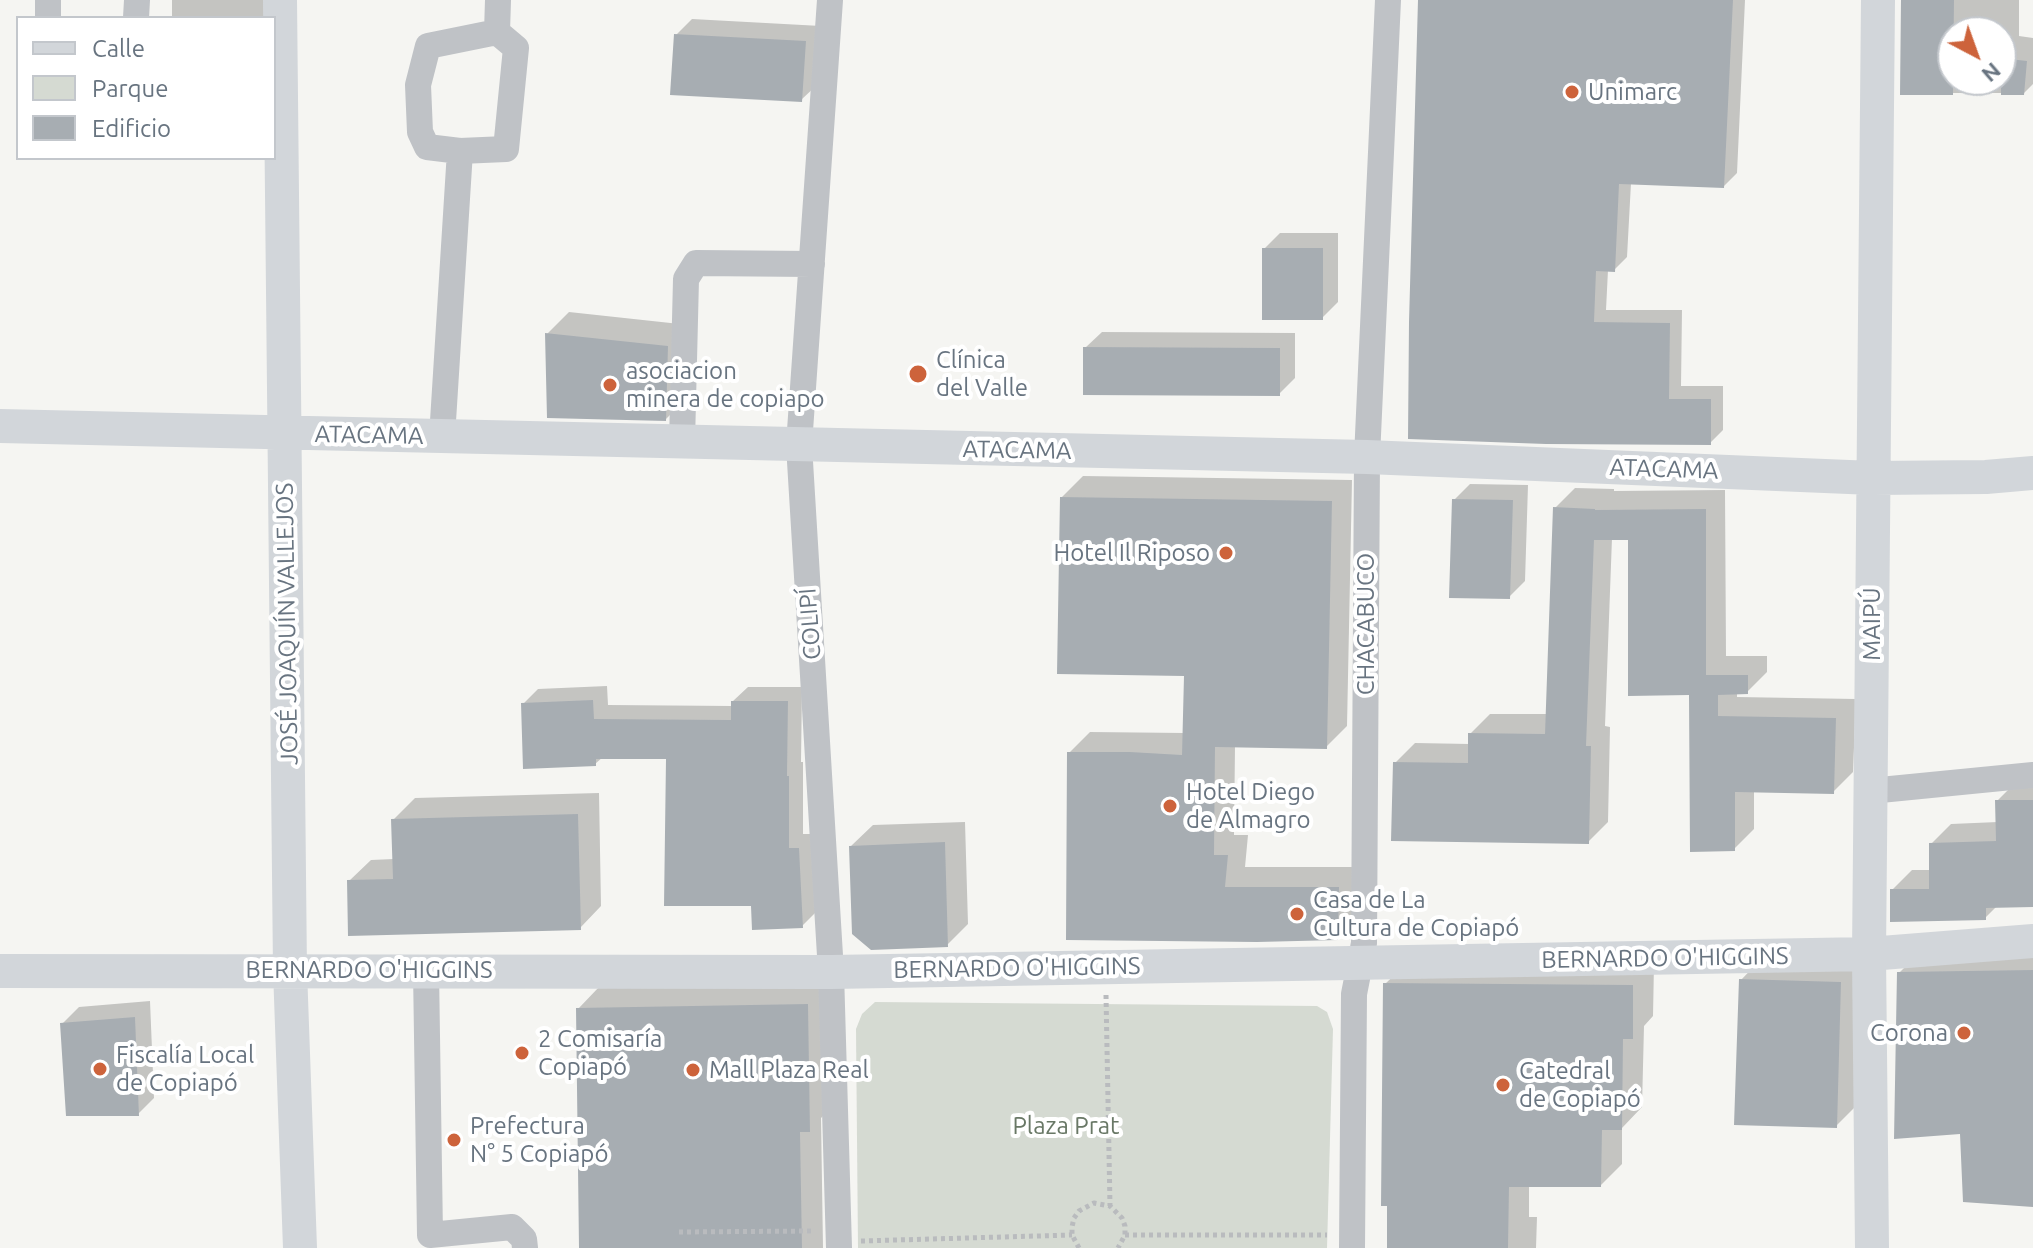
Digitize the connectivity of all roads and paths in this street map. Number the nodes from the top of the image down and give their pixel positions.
1 (280, 0) edge
2 (498, 0) edge
3 (830, 0) edge
4 (1388, 0) edge
5 (1878, 0) edge
6 (497, 32) junction
7 (460, 151) junction
8 (812, 264) junction
9 (0, 426) edge
10 (285, 433) junction
11 (442, 437) junction
12 (682, 442) junction
13 (799, 445) junction
14 (1367, 457) junction
15 (2033, 473) edge
16 (1873, 478) junction
17 (2033, 775) edge
18 (1870, 791) junction
19 (2033, 941) edge
20 (1869, 954) junction
21 (1360, 963) junction
22 (1105, 966) junction
23 (290, 970) junction
24 (426, 970) junction
25 (0, 971) edge
26 (831, 972) junction
27 (1110, 1206) junction
28 (679, 1232) dead end
29 (1072, 1235) junction
30 (1125, 1235) junction
31 (838, 1240) edge
32 (1352, 1242) edge
33 (300, 1248) edge
34 (525, 1248) edge
35 (1079, 1248) edge
36 (1118, 1248) edge
37 (1872, 1248) edge

1 - 10 main road, JOSÉ JOAQUÍN VALLEJOS
2 - 6 street
3 - 8 street, COLIPÍ
4 - 14 street, CHACABUCO
5 - 16 main road, MAIPÚ
6 - 7 street
6 - 7 street
7 - 11 street
8 - 12 street
8 - 13 street, COLIPÍ
9 - 10 main road, ATACAMA
10 - 11 main road, ATACAMA
10 - 23 main road, JOSÉ JOAQUÍN VALLEJOS
11 - 12 main road, ATACAMA
12 - 13 main road, ATACAMA
13 - 14 main road, ATACAMA
13 - 26 street, COLIPÍ
14 - 16 main road, ATACAMA
14 - 21 street, CHACABUCO
15 - 16 main road, ATACAMA
16 - 18 main road, MAIPÚ
17 - 18 street
18 - 20 main road, MAIPÚ
19 - 20 main road, BERNARDO O'HIGGINS
20 - 21 main road, BERNARDO O'HIGGINS
20 - 37 main road, MAIPÚ
21 - 22 main road, BERNARDO O'HIGGINS
21 - 32 street, CHACABUCO
22 - 26 main road, BERNARDO O'HIGGINS
22 - 27 path
23 - 24 main road, BERNARDO O'HIGGINS
23 - 25 main road, BERNARDO O'HIGGINS
23 - 33 main road, JOSÉ JOAQUÍN VALLEJOS
24 - 26 main road, BERNARDO O'HIGGINS
24 - 34 street
26 - 31 street, COLIPÍ
27 - 29 path
27 - 30 path
28 - 31 path
29 - 31 path
29 - 35 path
30 - 32 path
30 - 36 path

